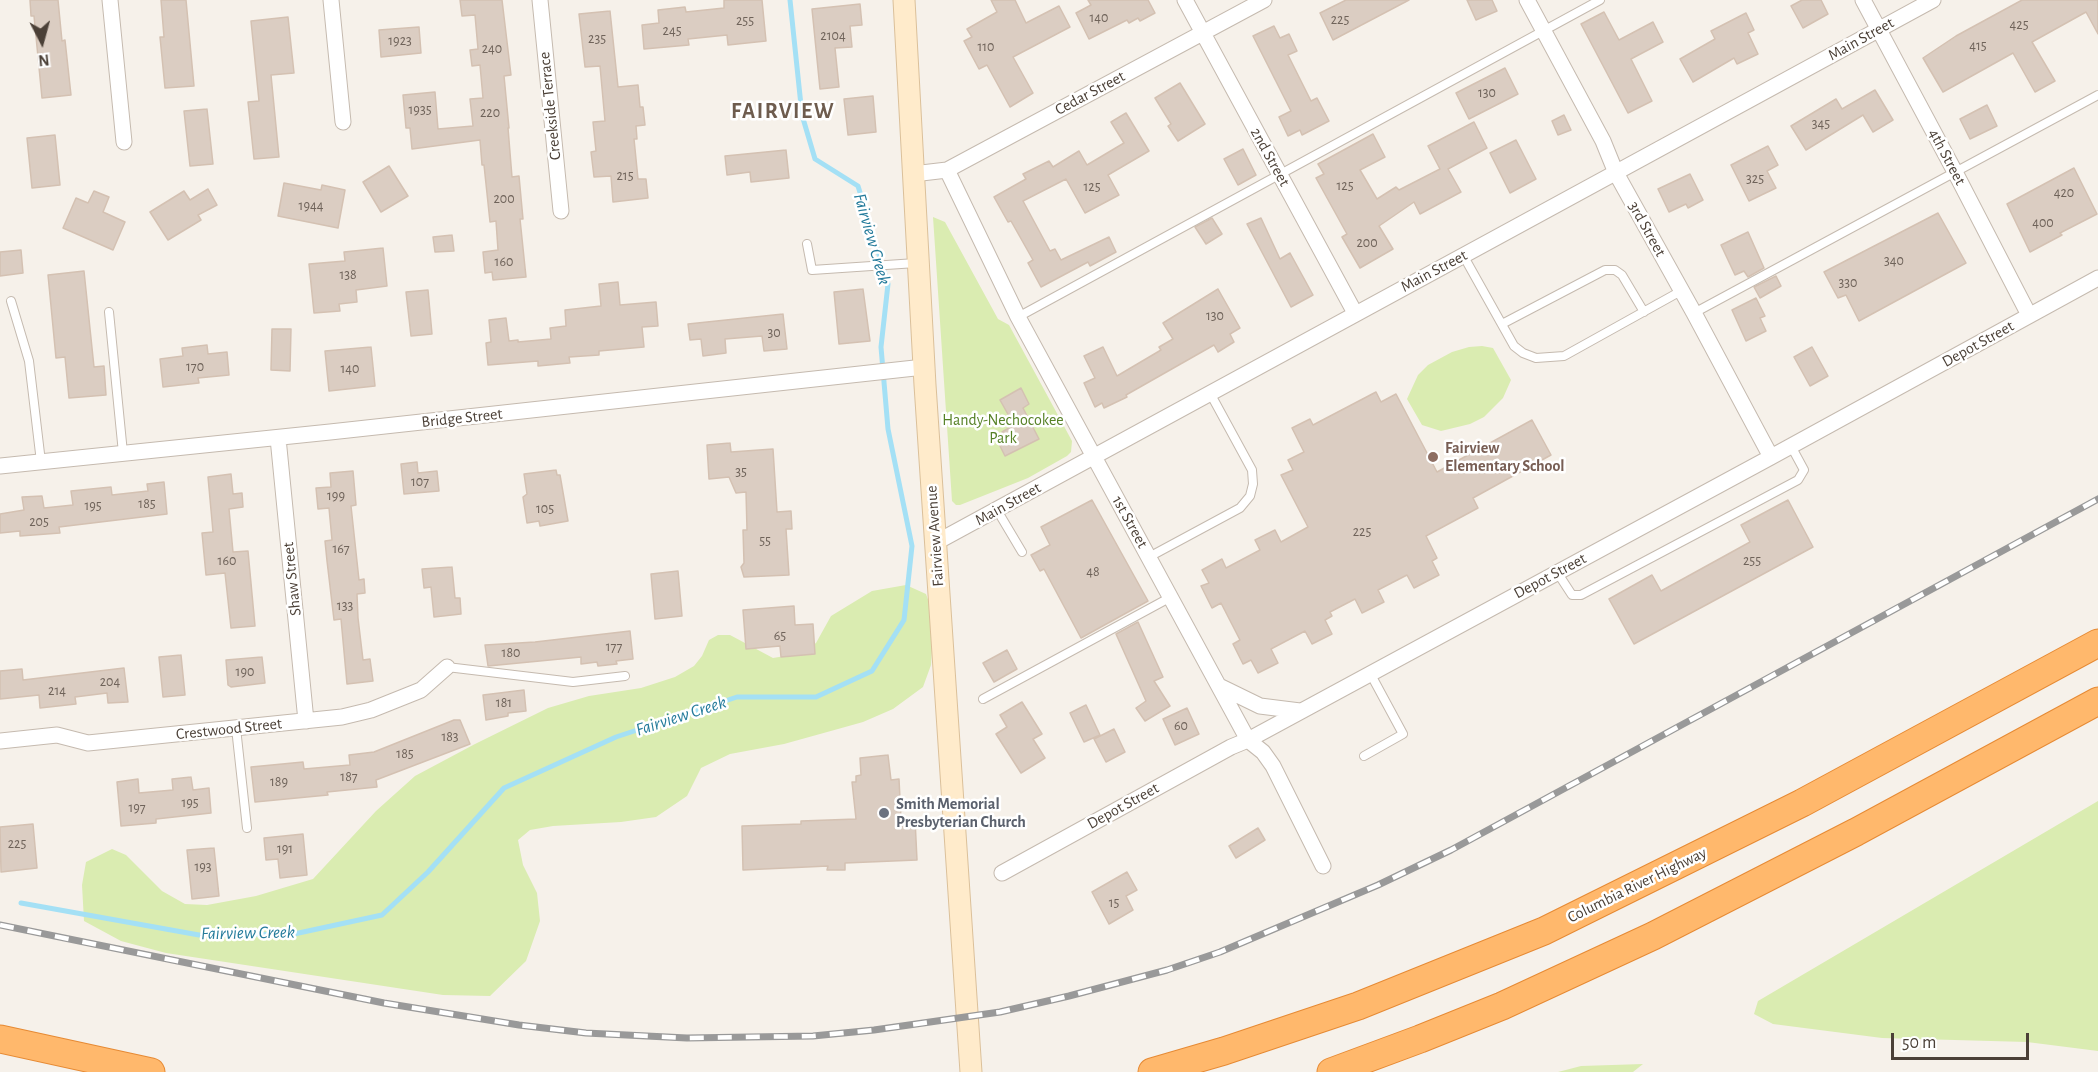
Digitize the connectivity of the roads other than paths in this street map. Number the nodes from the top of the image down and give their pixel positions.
1 (110, 0) edge
2 (331, 0) edge
3 (540, 0) edge
4 (904, 0) edge
5 (1185, 0) edge
6 (1264, 0) edge
7 (1527, 0) edge
8 (1600, 0) edge
9 (1863, 0) edge
10 (1933, 0) edge
11 (1879, 29) junction
12 (1544, 31) junction
13 (1203, 32) junction
14 (2098, 95) edge
15 (343, 122) dead end
16 (124, 142) dead end
17 (947, 170) junction
18 (1955, 172) junction
19 (1616, 173) junction
20 (913, 174) junction
21 (1280, 175) junction
22 (561, 212) dead end
23 (807, 244) dead end
24 (1463, 255) junction
25 (918, 263) junction
26 (2098, 278) edge
27 (1681, 291) junction
28 (11, 301) dead end
29 (109, 312) dead end
30 (1644, 312) junction
31 (1355, 313) junction
32 (1694, 313) junction
33 (2029, 315) junction
34 (1018, 317) junction
35 (1502, 324) junction
36 (924, 367) junction
37 (1210, 393) junction
38 (278, 438) junction
39 (1791, 446) junction
40 (123, 453) junction
41 (1094, 457) junction
42 (1771, 458) junction
43 (41, 462) junction
44 (0, 466) edge
45 (997, 510) junction
46 (935, 543) junction
47 (1022, 552) dead end
48 (1149, 557) junction
49 (1557, 572) junction
50 (1171, 597) junction
51 (2098, 644) edge
52 (447, 668) joint
53 (1370, 673) junction
54 (625, 676) dead end
55 (1219, 686) junction
56 (983, 699) dead end
57 (2098, 701) edge
58 (1300, 711) junction
59 (306, 721) junction
60 (236, 728) junction
61 (1248, 740) junction
62 (0, 741) edge
63 (1364, 756) dead end
64 (247, 828) dead end
65 (1323, 866) dead end
66 (1002, 873) dead end
67 (0, 1039) edge
68 (151, 1072) edge
69 (971, 1072) edge
70 (1152, 1072) edge
71 (1331, 1072) edge

1 - 16 street
2 - 15 street
3 - 22 street, Creekside Terrace
4 - 20 main road, Fairview Avenue
5 - 13 street, 2nd Street
6 - 13 street, Cedar Street
7 - 12 street, 3rd Street
8 - 12 lane
9 - 11 street, 4th Street
10 - 11 street, Main Street
11 - 18 street, 4th Street
11 - 19 street, Main Street
12 - 19 street, 3rd Street
12 - 21 lane
13 - 17 street, Cedar Street
13 - 21 street, 2nd Street
14 - 18 lane
17 - 20 street, Cedar Street
17 - 34 street, 1st Street
18 - 32 lane
18 - 33 street, 4th Street
19 - 24 street, Main Street
19 - 27 street, 3rd Street
20 - 25 main road, Fairview Avenue
21 - 31 street, 2nd Street
21 - 34 lane
23 - 25 lane
24 - 31 street, Main Street
24 - 35 lane
25 - 36 main road, Fairview Avenue
26 - 33 street, Depot Street
27 - 30 lane
27 - 32 street, 3rd Street
28 - 43 lane
29 - 40 lane
30 - 35 lane
30 - 35 lane
31 - 37 street, Main Street
32 - 42 street, 3rd Street
33 - 39 street, Depot Street
34 - 41 street, 1st Street
36 - 38 street, Bridge Street
36 - 46 main road, Fairview Avenue
37 - 41 street, Main Street
37 - 48 lane
38 - 40 street, Bridge Street
38 - 59 street, Shaw Street
39 - 42 street, Depot Street
39 - 49 lane
40 - 43 street, Bridge Street
41 - 45 street, Main Street
41 - 48 street, 1st Street
42 - 49 street, Depot Street
43 - 44 street, Bridge Street
45 - 46 street, Main Street
45 - 47 lane
46 - 69 main road, Fairview Avenue
48 - 50 street, 1st Street
49 - 53 street, Depot Street
50 - 55 street, 1st Street
50 - 56 lane
51 - 70 highway, Columbia River Highway
52 - 54 lane
52 - 59 street, Crestwood Street
53 - 58 street, Depot Street
53 - 63 lane
55 - 58 street
55 - 61 street, 1st Street
57 - 71 highway
58 - 61 street, Depot Street
59 - 60 street, Crestwood Street
60 - 62 street, Crestwood Street
60 - 64 lane
61 - 65 street, 1st Street
61 - 66 street, Depot Street
67 - 68 highway

